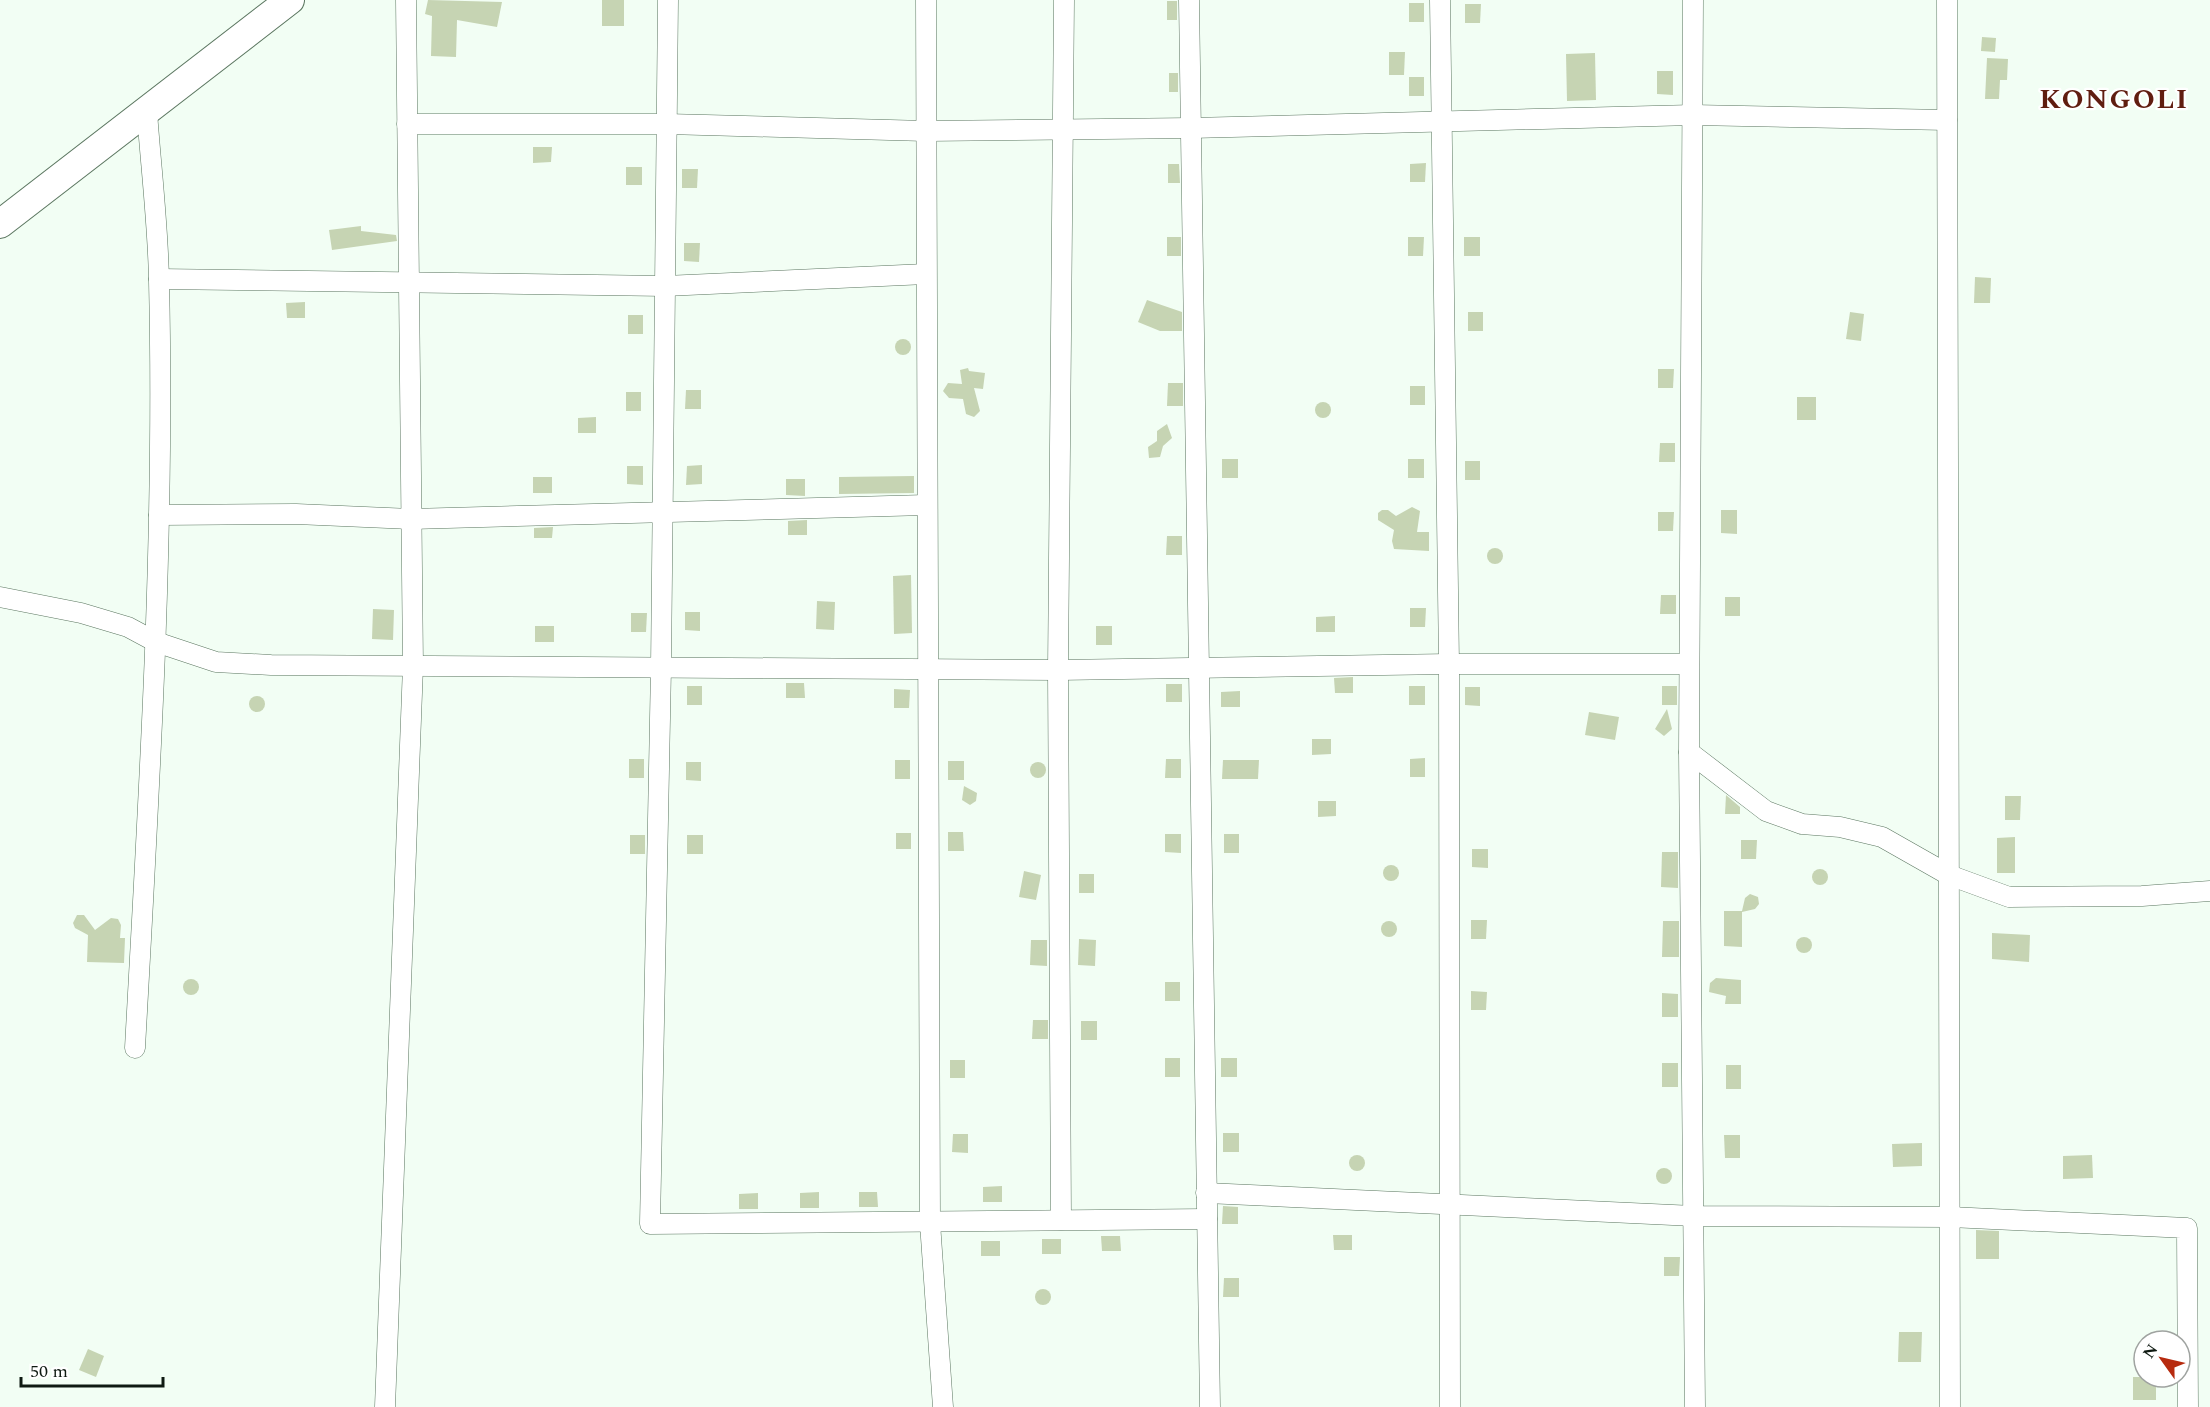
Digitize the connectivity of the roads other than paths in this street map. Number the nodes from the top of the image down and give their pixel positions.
1 (290, 0) edge
2 (406, 0) edge
3 (668, 0) edge
4 (926, 0) edge
5 (1064, 0) edge
6 (1190, 0) edge
7 (1440, 0) edge
8 (1693, 0) edge
9 (1947, 0) edge
10 (147, 111) junction
11 (1693, 115) junction
12 (1947, 120) junction
13 (1442, 122) junction
14 (408, 124) junction
15 (667, 124) junction
16 (1191, 128) junction
17 (1063, 130) junction
18 (926, 131) junction
19 (0, 224) edge
20 (926, 274) junction
21 (159, 279) junction
22 (409, 284) junction
23 (665, 286) junction
24 (926, 505) junction
25 (663, 510) junction
26 (159, 515) junction
27 (411, 519) junction
28 (0, 597) edge
29 (156, 642) junction
30 (1449, 664) junction
31 (1689, 664) junction
32 (413, 666) junction
33 (1199, 666) junction
34 (661, 668) junction
35 (927, 668) junction
36 (1058, 670) junction
37 (1689, 752) junction
38 (1949, 875) junction
39 (2210, 891) edge
40 (135, 1048) dead end
41 (1206, 1192) junction
42 (1449, 1204) junction
43 (1694, 1216) junction
44 (1950, 1217) junction
45 (1207, 1219) junction
46 (1061, 1220) junction
47 (930, 1223) junction
48 (385, 1407) edge
49 (943, 1407) edge
50 (1210, 1407) edge
51 (1450, 1407) edge
52 (1695, 1407) edge
53 (1950, 1407) edge
54 (2188, 1407) edge

1 - 10 main road
2 - 14 street
3 - 15 street
4 - 18 street
5 - 17 street
6 - 16 street
7 - 13 street
8 - 11 street
9 - 12 street
10 - 19 main road
10 - 21 street
11 - 12 street
11 - 13 street
11 - 31 street
12 - 38 street
13 - 16 street
13 - 30 street
14 - 15 street
14 - 22 street
15 - 18 street
15 - 23 street
16 - 17 street
16 - 33 street
17 - 18 street
17 - 36 street
18 - 20 street
20 - 23 street
20 - 24 street
21 - 22 street
21 - 26 street
22 - 23 street
22 - 27 street
23 - 25 street
24 - 25 street
24 - 35 street
25 - 27 street
25 - 34 street
26 - 27 street
26 - 29 street
27 - 32 street
28 - 29 street
29 - 32 street
29 - 40 street
30 - 31 street
30 - 33 street
30 - 42 street
31 - 37 street
32 - 34 street
32 - 48 street
33 - 36 street
33 - 41 street
34 - 35 street
34 - 47 street
35 - 36 street
35 - 47 street
36 - 46 street
37 - 38 street
37 - 43 street
38 - 39 street
38 - 44 street
41 - 42 street
41 - 45 street
42 - 43 street
42 - 51 street
43 - 44 street
43 - 52 street
44 - 53 street
44 - 54 street
45 - 46 street
45 - 50 street
46 - 47 street
47 - 49 street

